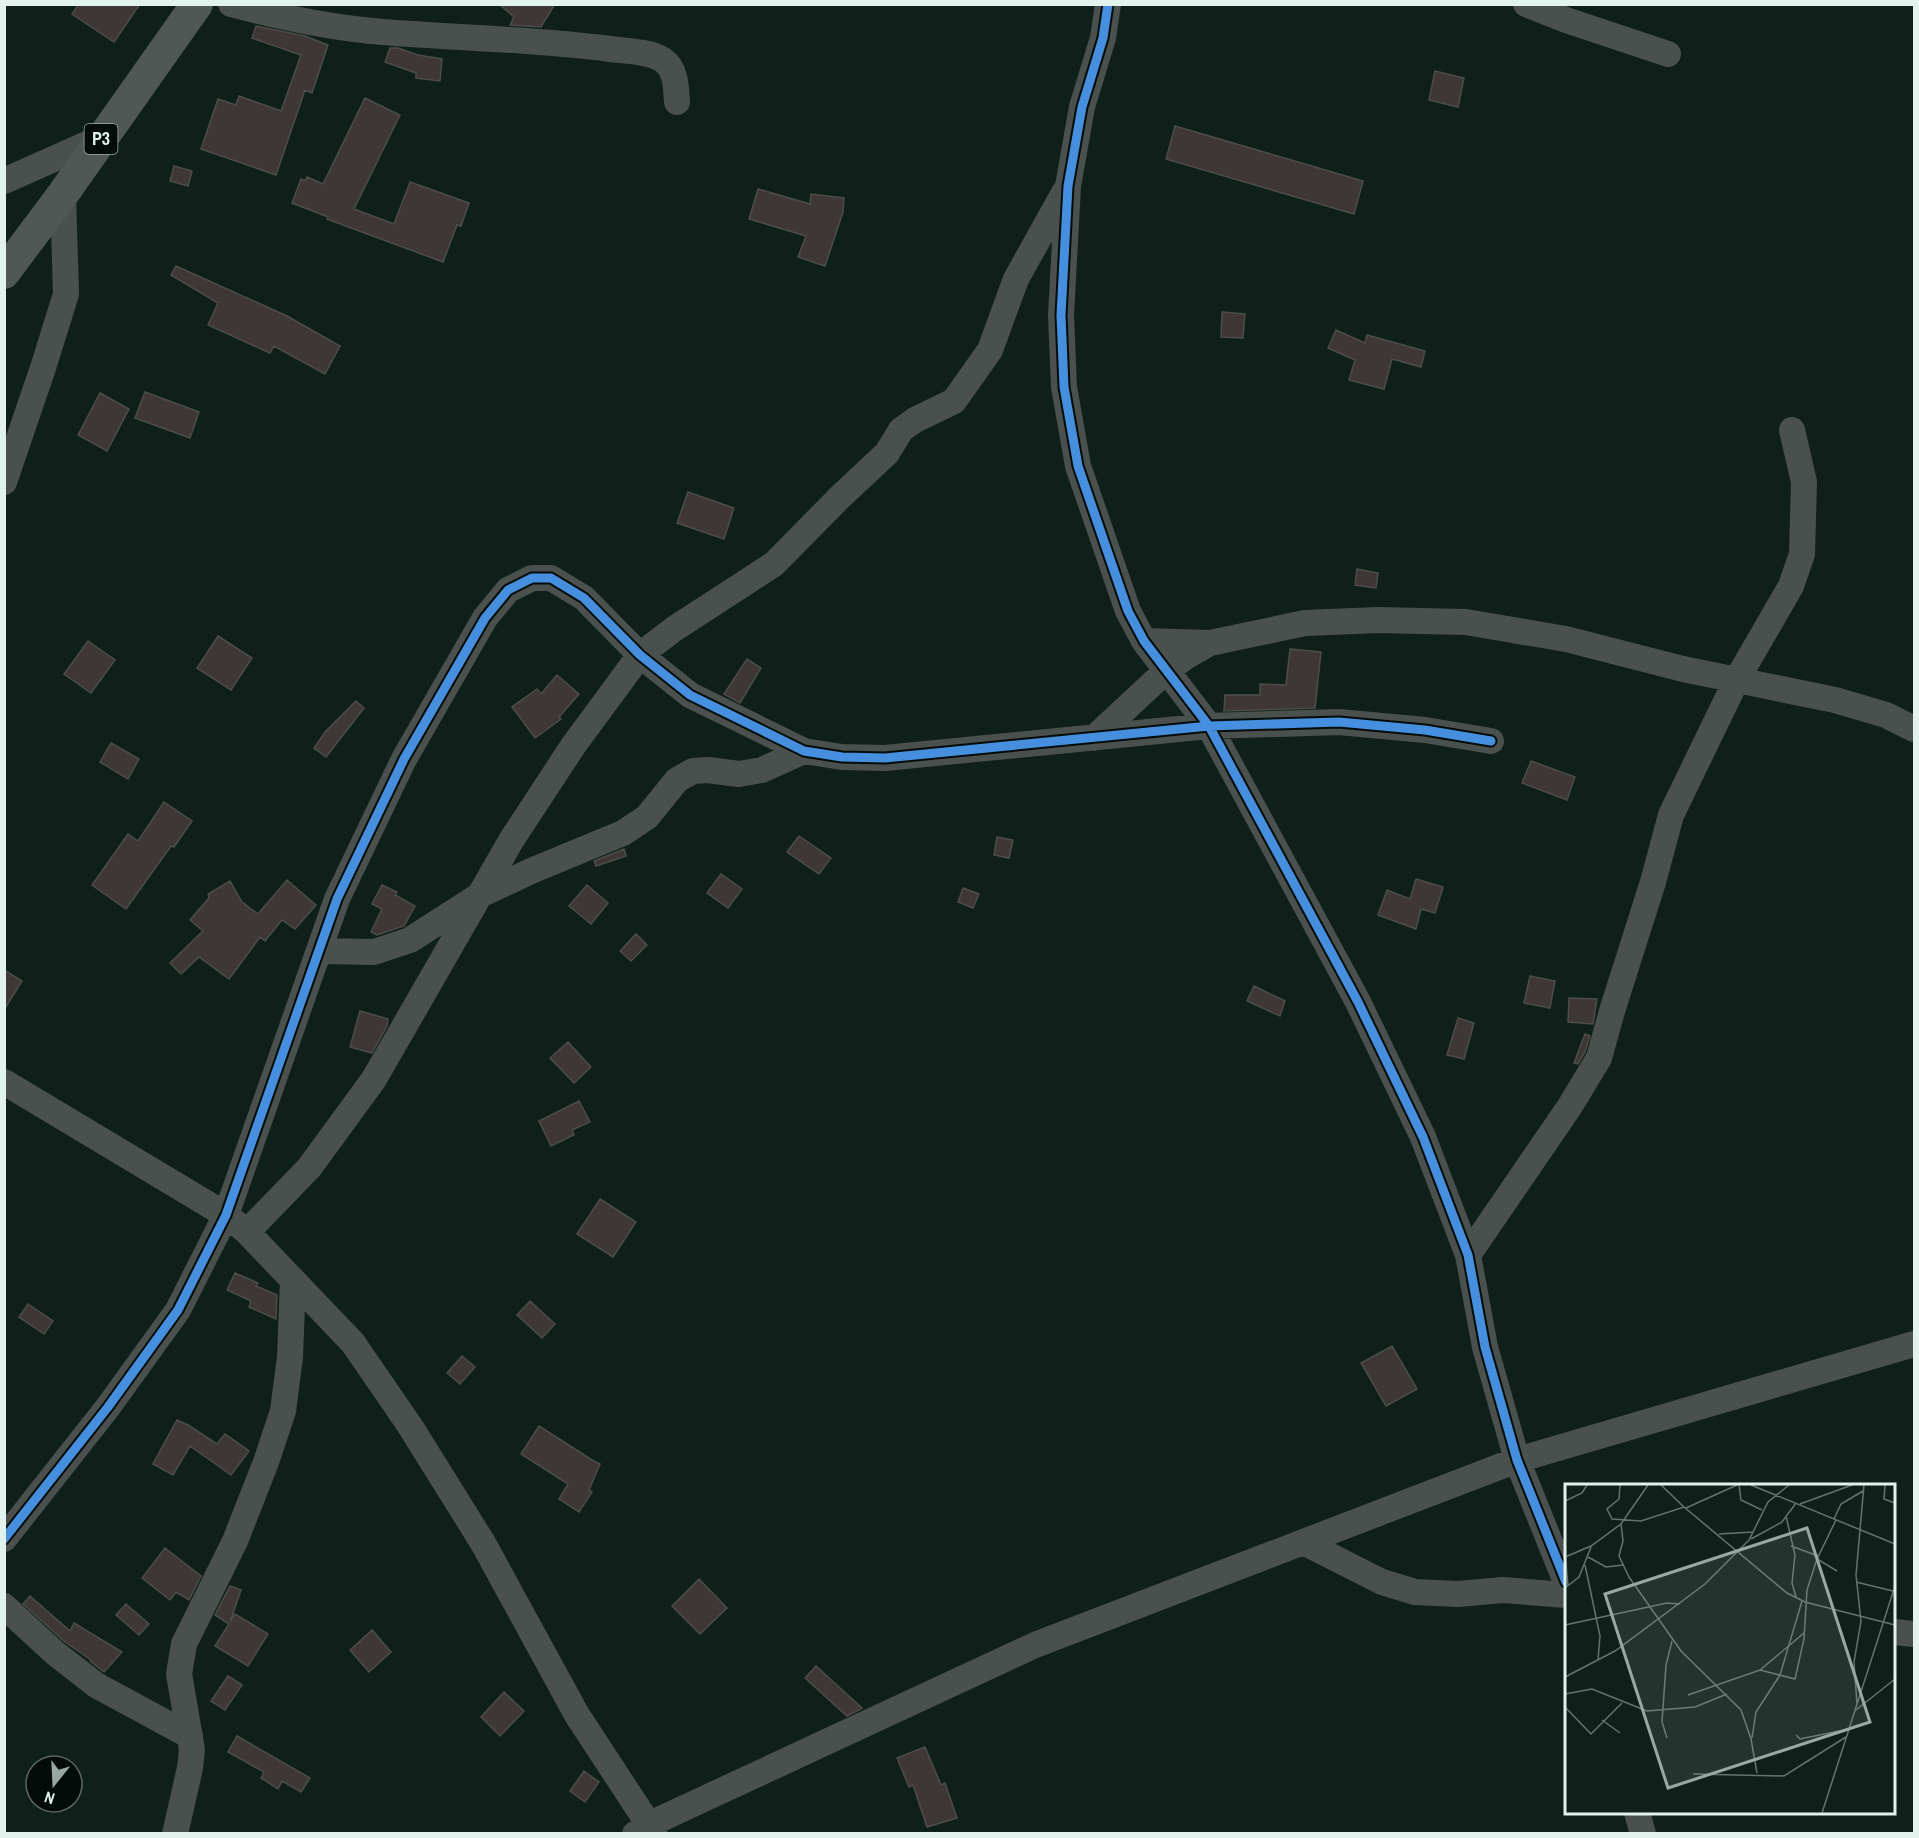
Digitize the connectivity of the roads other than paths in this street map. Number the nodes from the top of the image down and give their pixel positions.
1 (197, 4) edge
2 (231, 4) edge
3 (1108, 4) edge
4 (1526, 4) edge
5 (1668, 54) dead end
6 (677, 102) dead end
7 (103, 136) junction
8 (4, 181) edge
9 (1068, 186) junction
10 (63, 194) junction
11 (4, 273) edge
12 (1792, 430) dead end
13 (4, 482) edge
14 (1144, 641) junction
15 (1210, 643) junction
16 (640, 655) junction
17 (1166, 671) junction
18 (1736, 681) junction
19 (1209, 726) junction
20 (1914, 729) edge
21 (1094, 738) junction
22 (1491, 741) dead end
23 (804, 751) junction
24 (480, 896) junction
25 (319, 951) junction
26 (4, 1082) edge
27 (225, 1215) junction
28 (247, 1232) junction
29 (1468, 1255) junction
30 (293, 1281) junction
31 (1914, 1344) edge
32 (1517, 1460) junction
33 (4, 1539) edge
34 (1303, 1542) junction
35 (1565, 1580) edge
36 (1565, 1595) edge
37 (4, 1606) edge
38 (1895, 1632) edge
39 (1914, 1634) edge
40 (190, 1736) junction
41 (1638, 1814) edge
42 (647, 1830) edge
43 (175, 1833) edge
44 (1643, 1833) edge

1 - 7 main road, P3
2 - 6 street
3 - 9 street
4 - 5 street
7 - 8 street
7 - 10 main road, P3
9 - 14 street
9 - 16 street
10 - 11 main road, P3
10 - 13 street
12 - 18 street
14 - 15 street
14 - 17 street
15 - 17 street
15 - 18 street
16 - 23 street
16 - 24 street
16 - 25 street
17 - 19 street
17 - 21 street
18 - 20 street
18 - 29 street
19 - 21 street
19 - 22 street
19 - 29 street
21 - 23 street
23 - 24 street
24 - 25 street
24 - 28 street
25 - 27 street
26 - 27 street
27 - 28 street
27 - 33 street
28 - 30 street
29 - 32 street
30 - 40 street
30 - 42 street
31 - 32 street
32 - 34 street
32 - 35 street
34 - 36 street
34 - 42 street
37 - 40 street
38 - 39 street
40 - 43 street
41 - 44 street

